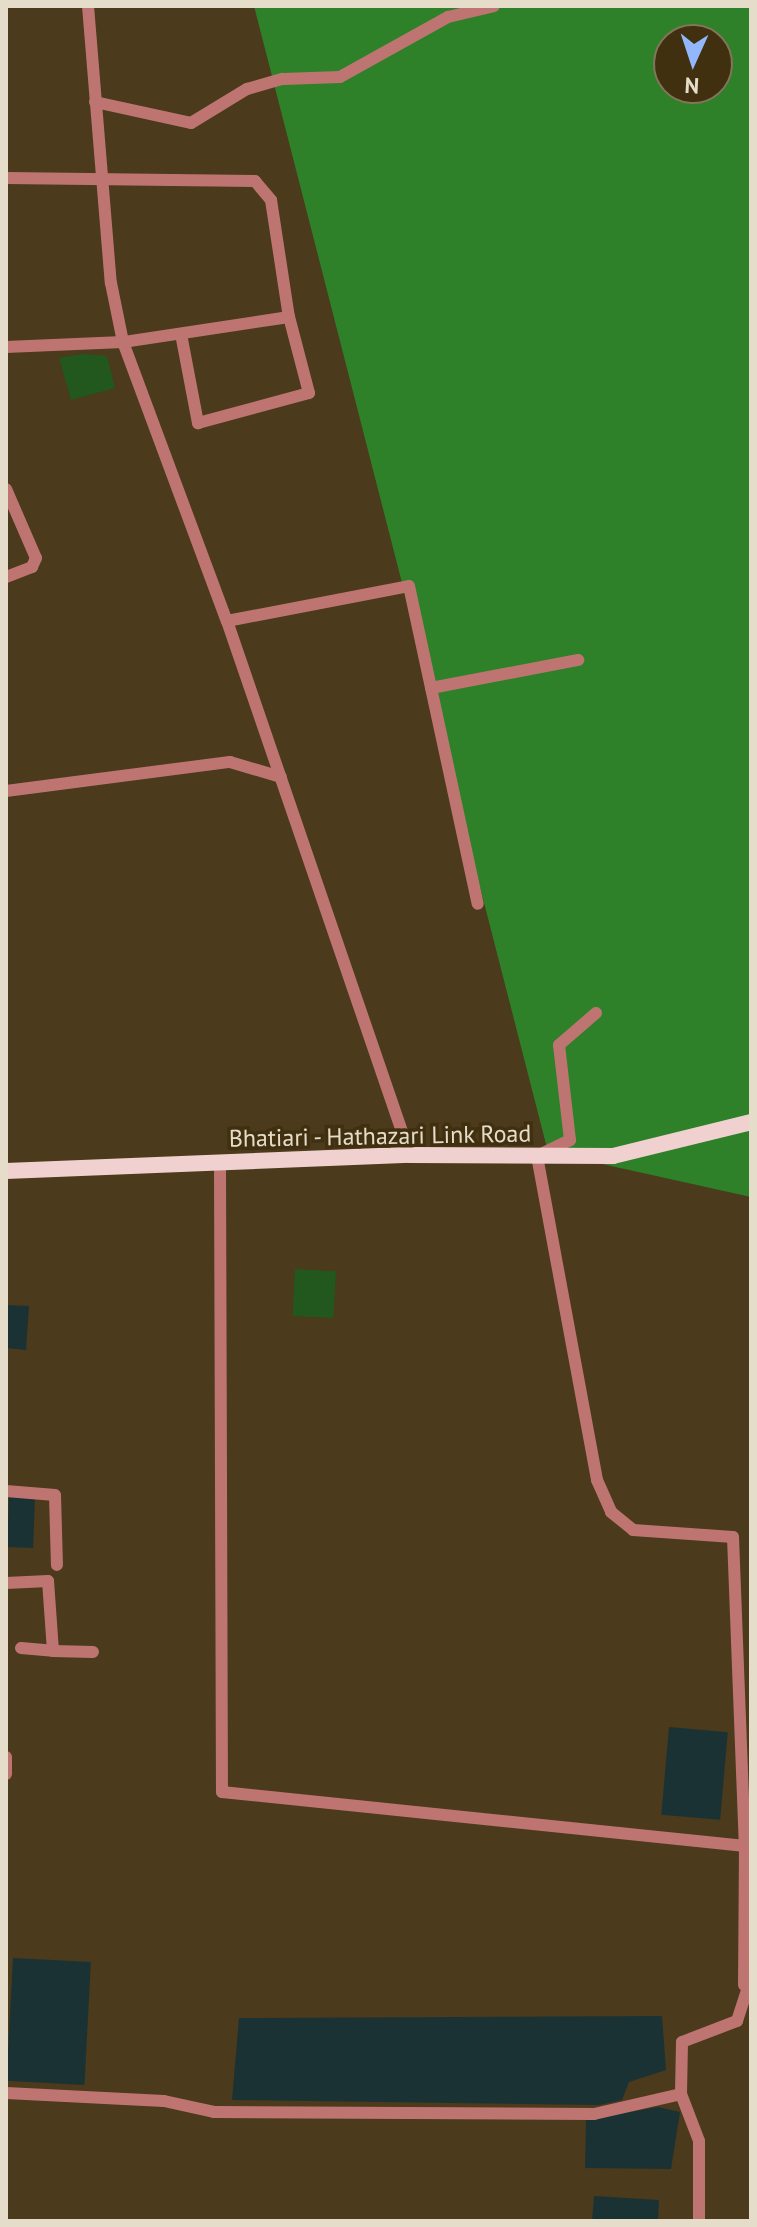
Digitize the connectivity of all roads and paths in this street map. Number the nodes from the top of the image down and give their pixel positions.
1 (88, 6) edge
2 (494, 6) edge
3 (95, 102) junction
4 (104, 177) junction
5 (6, 178) edge
6 (289, 317) junction
7 (181, 334) junction
8 (123, 342) junction
9 (6, 347) edge
10 (6, 489) edge
11 (6, 577) edge
12 (227, 621) junction
13 (578, 660) dead end
14 (431, 688) junction
15 (281, 777) junction
16 (6, 791) edge
17 (478, 904) dead end
18 (596, 1013) dead end
19 (751, 1122) edge
20 (410, 1155) junction
21 (537, 1156) junction
22 (220, 1164) junction
23 (6, 1171) edge
24 (6, 1491) edge
25 (57, 1565) dead end
26 (6, 1583) edge
27 (21, 1648) dead end
28 (53, 1651) junction
29 (93, 1652) dead end
30 (6, 1757) edge
31 (6, 1774) edge
32 (748, 1846) edge
33 (748, 1984) edge
34 (6, 2093) edge
35 (681, 2094) junction
36 (699, 2221) edge

1 - 3 street
2 - 3 street
3 - 4 street
4 - 5 street
4 - 6 street
4 - 8 street
6 - 7 street
6 - 7 street
7 - 8 street
8 - 9 street
8 - 12 street
10 - 11 street
12 - 14 street
12 - 15 street
13 - 14 street
14 - 17 street
15 - 16 street
15 - 20 street
18 - 21 street
19 - 21 main road, Bhatiari - Hathazari Link Road
20 - 21 main road, Bhatiari - Hathazari Link Road
20 - 22 main road, Bhatiari - Hathazari Link Road
21 - 32 street
22 - 23 main road, Bhatiari - Hathazari Link Road
22 - 32 street
24 - 25 street
26 - 28 street
27 - 28 street
28 - 29 street
30 - 31 street
32 - 33 street
33 - 35 street
34 - 35 street
35 - 36 street

